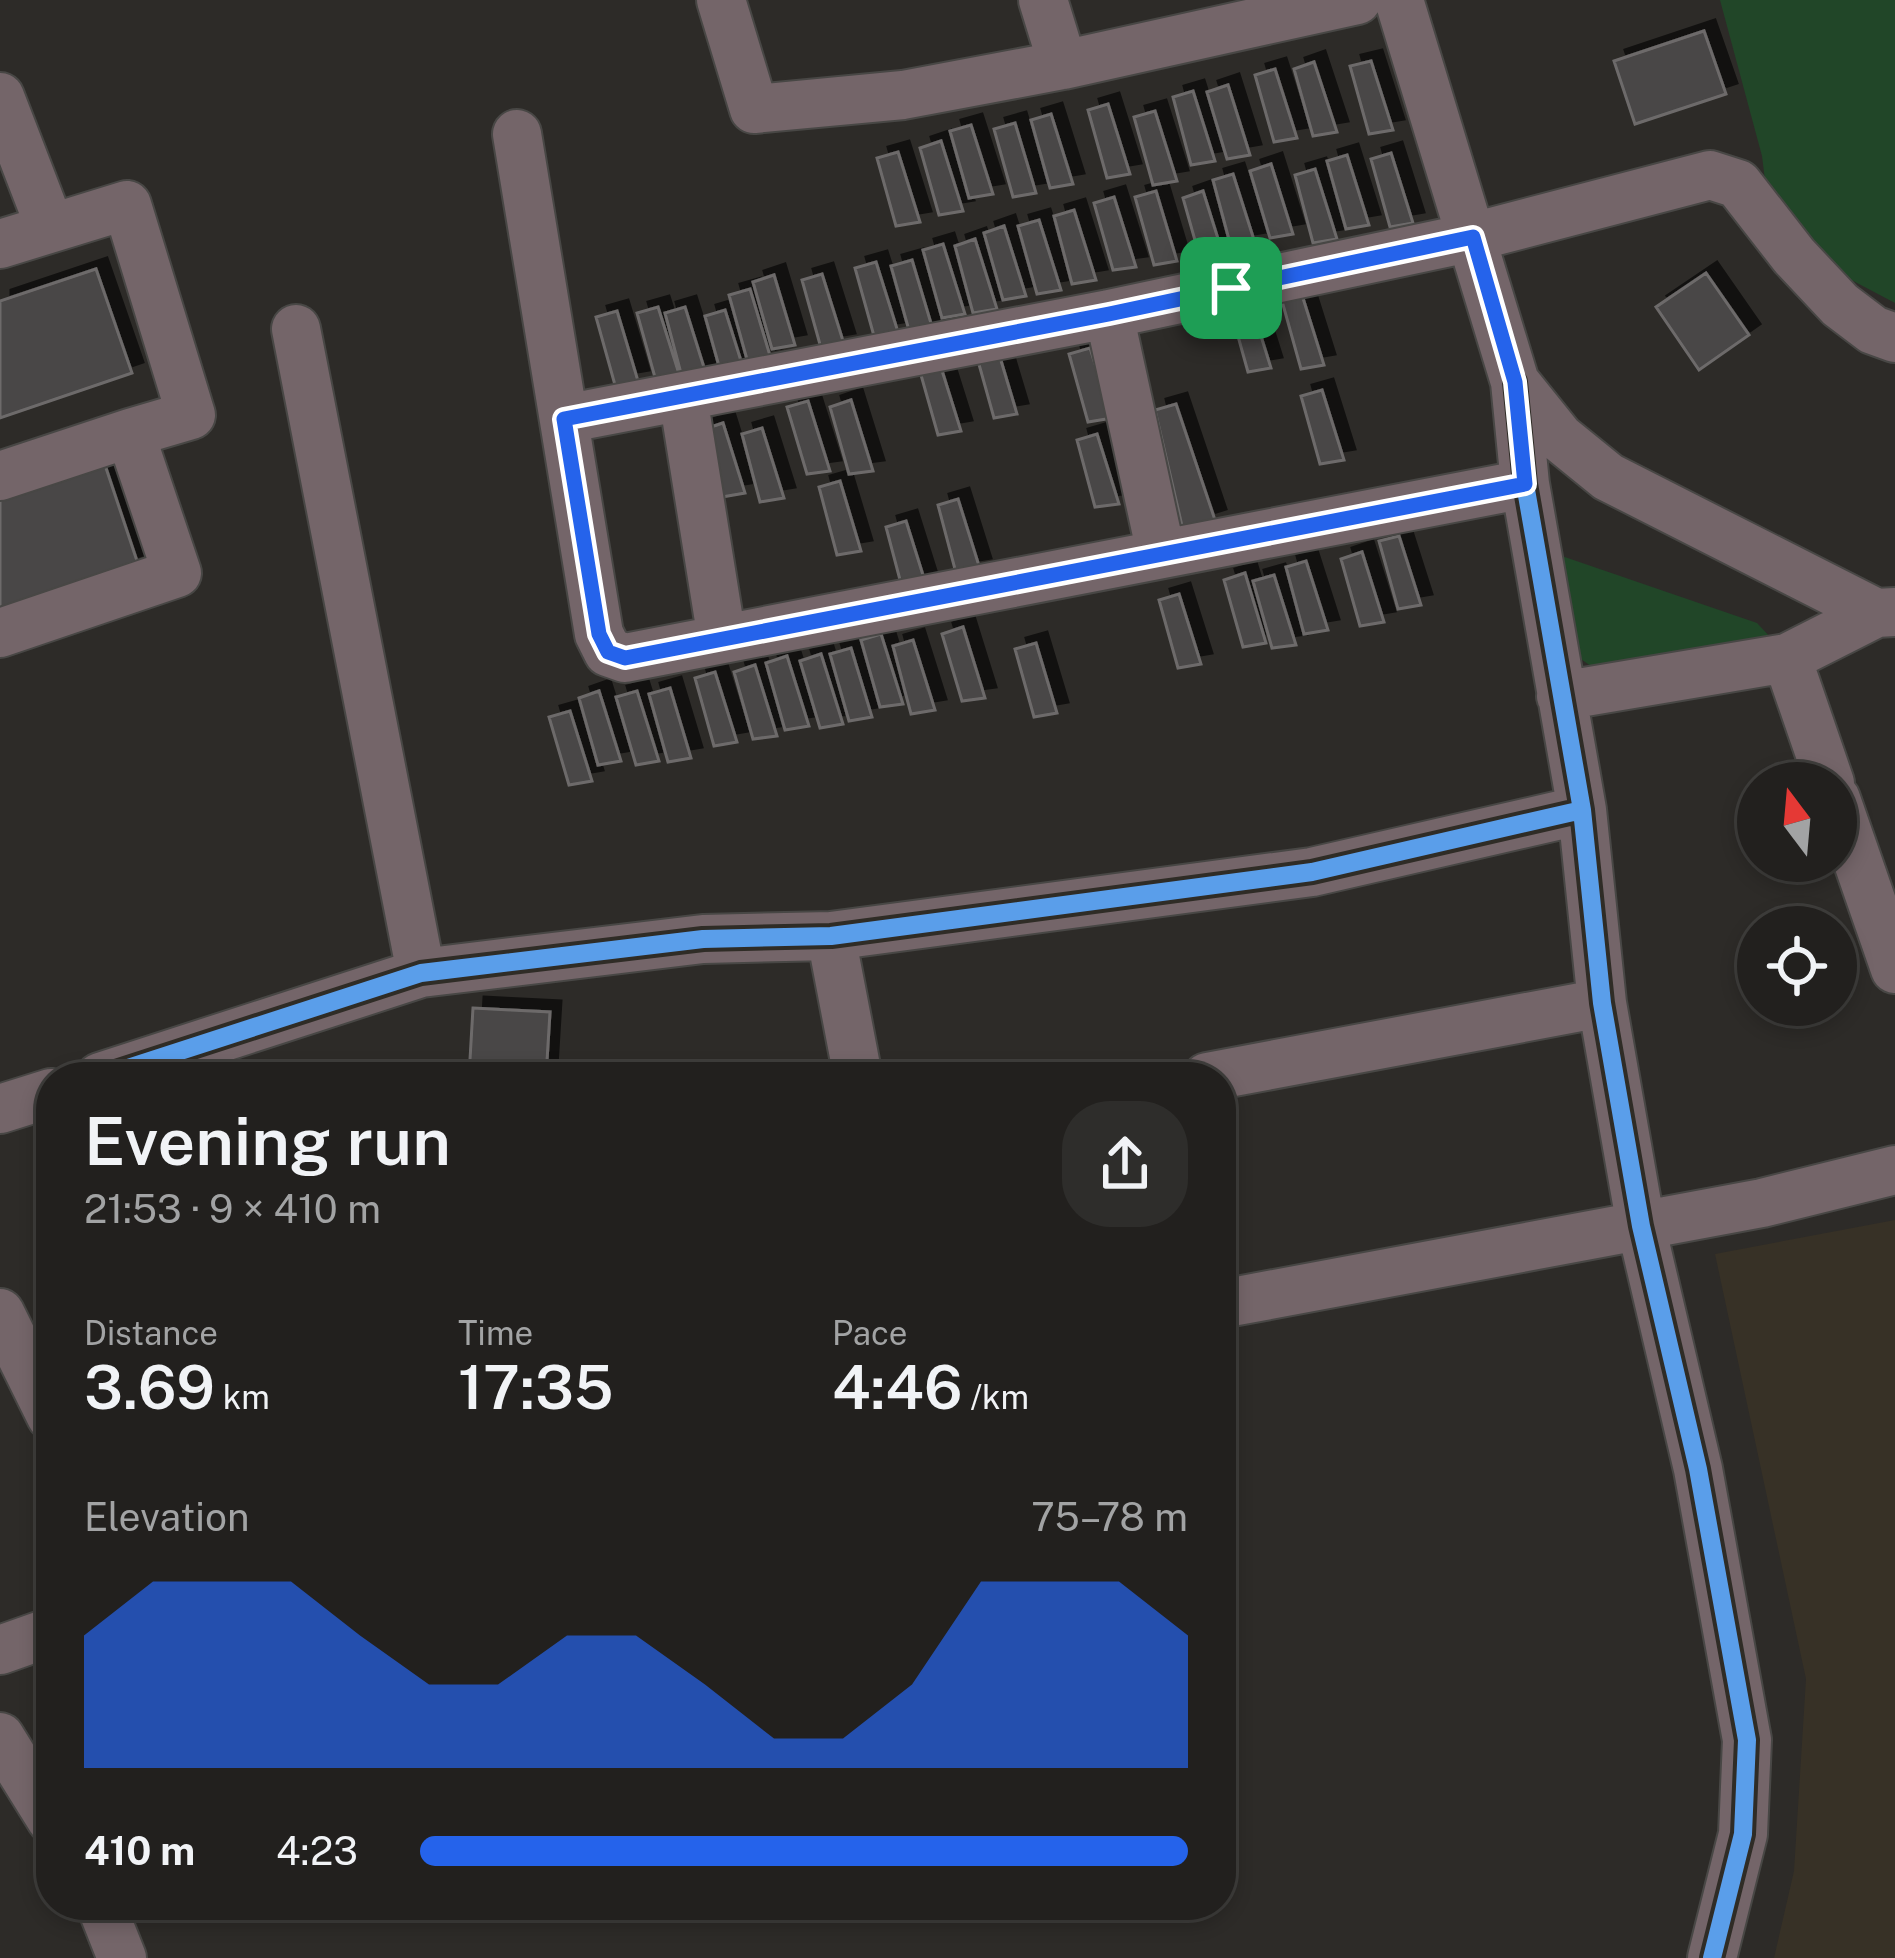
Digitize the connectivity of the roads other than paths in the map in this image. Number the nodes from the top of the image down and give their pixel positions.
1 (722, 0) edge
2 (1043, 0) edge
3 (1357, 0) edge
4 (1399, 0) edge
5 (1063, 65) junction
6 (0, 97) edge
7 (517, 134) dead end
8 (50, 227) junction
9 (1473, 237) junction
10 (0, 244) edge
11 (1109, 314) junction
12 (296, 329) dead end
13 (1895, 338) edge
14 (1515, 382) junction
15 (683, 397) junction
16 (564, 419) junction
17 (130, 433) junction
18 (0, 476) edge
19 (1525, 484) junction
20 (1161, 554) junction
21 (1886, 612) edge
22 (0, 633) edge
23 (722, 639) junction
24 (1787, 658) junction
25 (1561, 696) junction
26 (1823, 762) edge
27 (1582, 810) junction
28 (1857, 860) edge
29 (831, 936) junction
30 (1895, 969) edge
31 (421, 973) junction
32 (1602, 1004) junction
33 (146, 1062) edge
34 (854, 1062) edge
35 (1236, 1072) edge
36 (36, 1098) edge
37 (0, 1109) edge
38 (1895, 1170) edge
39 (1641, 1226) junction
40 (1236, 1301) edge
41 (0, 1313) edge
42 (36, 1386) edge
43 (36, 1638) edge
44 (0, 1650) edge
45 (0, 1737) edge
46 (36, 1795) edge
47 (107, 1920) edge
48 (122, 1958) edge
49 (1712, 1958) edge

1 - 5 street
2 - 5 street
3 - 5 street
4 - 9 street
6 - 8 street
7 - 16 street
8 - 10 street
8 - 17 street
9 - 11 street
9 - 13 street
9 - 14 street
11 - 15 street
11 - 20 street
12 - 31 street
14 - 19 street
14 - 21 street
15 - 16 street
15 - 23 street
16 - 23 street
17 - 18 street
17 - 22 street
19 - 20 street
19 - 25 street
20 - 23 street
21 - 24 street
24 - 25 street
24 - 26 street
25 - 27 street
27 - 29 street
27 - 32 street
28 - 30 street
29 - 31 street
29 - 34 street
31 - 33 street
32 - 35 street
32 - 39 street
36 - 37 street
38 - 39 street
39 - 40 street
39 - 49 street
41 - 42 street
43 - 44 street
45 - 46 street
47 - 48 street

